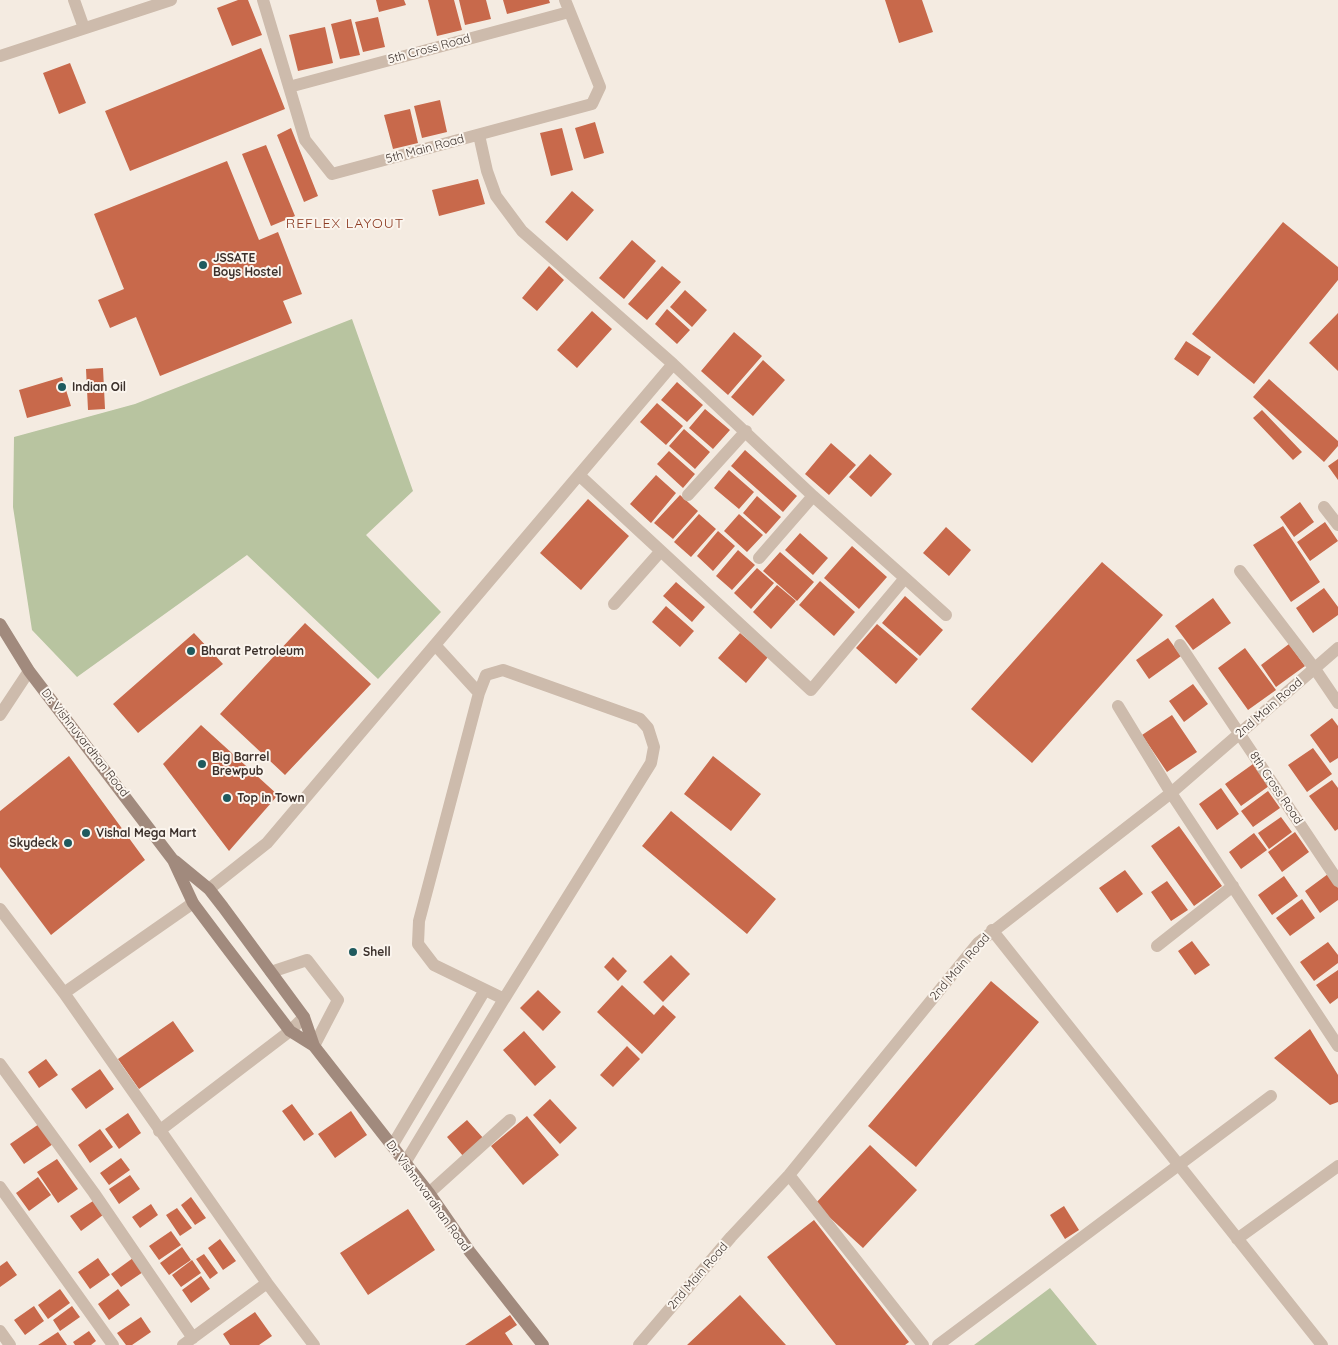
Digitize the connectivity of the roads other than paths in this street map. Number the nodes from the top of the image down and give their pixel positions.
1 (74, 0) edge
2 (171, 0) edge
3 (263, 0) edge
4 (567, 6) edge
5 (84, 28) junction
6 (0, 56) edge
7 (289, 87) junction
8 (479, 134) junction
9 (673, 364) junction
10 (746, 431) junction
11 (580, 476) junction
12 (688, 495) dead end
13 (813, 496) junction
14 (1324, 507) dead end
15 (1338, 525) edge
16 (660, 552) junction
17 (759, 558) dead end
18 (1240, 571) dead end
19 (905, 578) junction
20 (614, 604) dead end
21 (946, 615) dead end
22 (0, 624) edge
23 (1180, 645) dead end
24 (436, 646) junction
25 (1338, 648) edge
26 (1315, 669) junction
27 (29, 671) junction
28 (479, 694) junction
29 (1338, 703) edge
30 (1118, 706) dead end
31 (0, 715) edge
32 (1240, 733) junction
33 (1171, 793) junction
34 (173, 860) junction
35 (1338, 880) edge
36 (1233, 886) junction
37 (209, 889) junction
38 (193, 902) junction
39 (0, 909) edge
40 (992, 930) junction
41 (1158, 946) dead end
42 (271, 972) junction
43 (484, 990) junction
44 (64, 993) junction
45 (504, 999) junction
46 (304, 1017) junction
47 (290, 1031) junction
48 (314, 1046) junction
49 (1338, 1046) edge
50 (0, 1064) edge
51 (1271, 1096) dead end
52 (510, 1120) dead end
53 (159, 1131) junction
54 (392, 1146) junction
55 (405, 1163) junction
56 (1178, 1166) junction
57 (1338, 1166) edge
58 (788, 1175) junction
59 (0, 1187) edge
60 (429, 1193) junction
61 (1237, 1239) junction
62 (267, 1283) junction
63 (0, 1331) edge
64 (188, 1341) edge
65 (10, 1345) edge
66 (113, 1345) edge
67 (312, 1345) edge
68 (543, 1345) edge
69 (639, 1345) edge
70 (923, 1345) edge
71 (938, 1345) edge
72 (1322, 1345) edge

1 - 5 street
2 - 5 street
3 - 7 street, 5th Main Road
4 - 7 street, 5th Cross Road
4 - 8 street, 5th Main Road
5 - 6 street
7 - 8 street, 5th Main Road
8 - 9 street
9 - 10 street
9 - 11 street
10 - 12 street
10 - 13 street
11 - 16 street
11 - 24 street
13 - 17 street
13 - 19 street
14 - 15 street
16 - 19 street
16 - 20 street
18 - 26 street
19 - 21 street
22 - 27 main road, Dr. Vishnuvardhan Road
23 - 32 street, 8th Cross Road
24 - 28 street
24 - 37 street
25 - 26 street, 2nd Main Road
26 - 29 street
26 - 32 street, 2nd Main Road
27 - 31 street
27 - 34 main road, Dr. Vishnuvardhan Road
28 - 43 street
28 - 45 street
30 - 33 street
32 - 33 street, 2nd Main Road
32 - 35 street, 8th Cross Road
33 - 36 street
33 - 40 street, 2nd Main Road
34 - 37 main road, Dr. Vishnuvardhan Road
34 - 38 main road, Dr. Vishnuvardhan Road
36 - 41 street
36 - 49 street
37 - 42 main road, Dr. Vishnuvardhan Road
38 - 44 street
38 - 47 main road, Dr. Vishnuvardhan Road
39 - 44 street
40 - 56 street
40 - 58 street, 2nd Main Road
42 - 46 main road, Dr. Vishnuvardhan Road
42 - 48 street
43 - 45 street
43 - 54 street
44 - 53 street
45 - 55 street
46 - 47 street
46 - 48 main road, Dr. Vishnuvardhan Road
47 - 48 main road, Dr. Vishnuvardhan Road
47 - 53 street
48 - 54 main road, Dr. Vishnuvardhan Road
50 - 64 street
51 - 56 street
52 - 60 street
53 - 62 street
54 - 55 main road, Dr. Vishnuvardhan Road
55 - 60 main road, Dr. Vishnuvardhan Road
56 - 61 street
56 - 71 street
57 - 61 street
58 - 69 street, 2nd Main Road
58 - 70 street
59 - 66 street
60 - 68 main road, Dr. Vishnuvardhan Road
61 - 72 street
62 - 64 street
62 - 67 street
63 - 65 street

